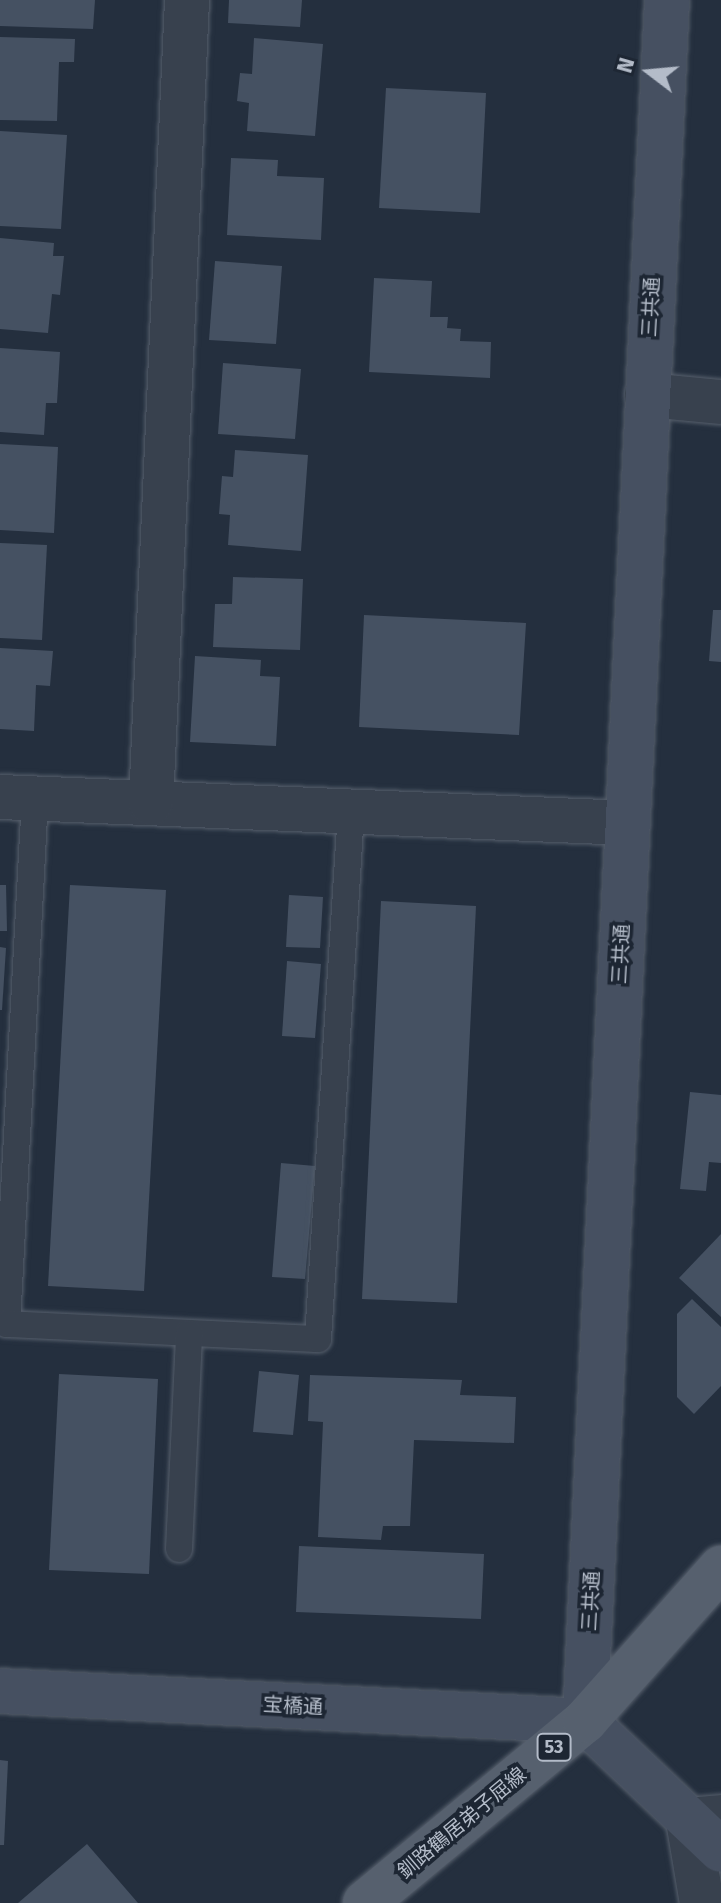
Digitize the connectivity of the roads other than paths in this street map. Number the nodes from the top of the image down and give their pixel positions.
1 (187, 0) edge
2 (667, 0) edge
3 (647, 395) junction
4 (721, 402) edge
5 (18, 798) edge
6 (151, 803) junction
7 (351, 812) junction
8 (627, 823) junction
9 (5, 1280) edge
10 (189, 1333) junction
11 (179, 1549) dead end
12 (721, 1568) edge
13 (0, 1691) edge
14 (585, 1721) junction
15 (704, 1819) edge
16 (721, 1850) edge
17 (365, 1903) edge
18 (702, 1903) edge

1 - 6 street
2 - 3 street, 三共通
3 - 4 street
3 - 8 street, 三共通
5 - 6 street
5 - 9 lane
6 - 7 street
7 - 8 street
7 - 10 lane
8 - 14 street, 三共通
9 - 10 lane
10 - 11 lane
12 - 14 main road, 釧路鶴居弟子屈線 / 53
13 - 14 street, 宝橋通
14 - 15 street
14 - 17 main road, 釧路鶴居弟子屈線 / 53
15 - 16 street
15 - 18 street

